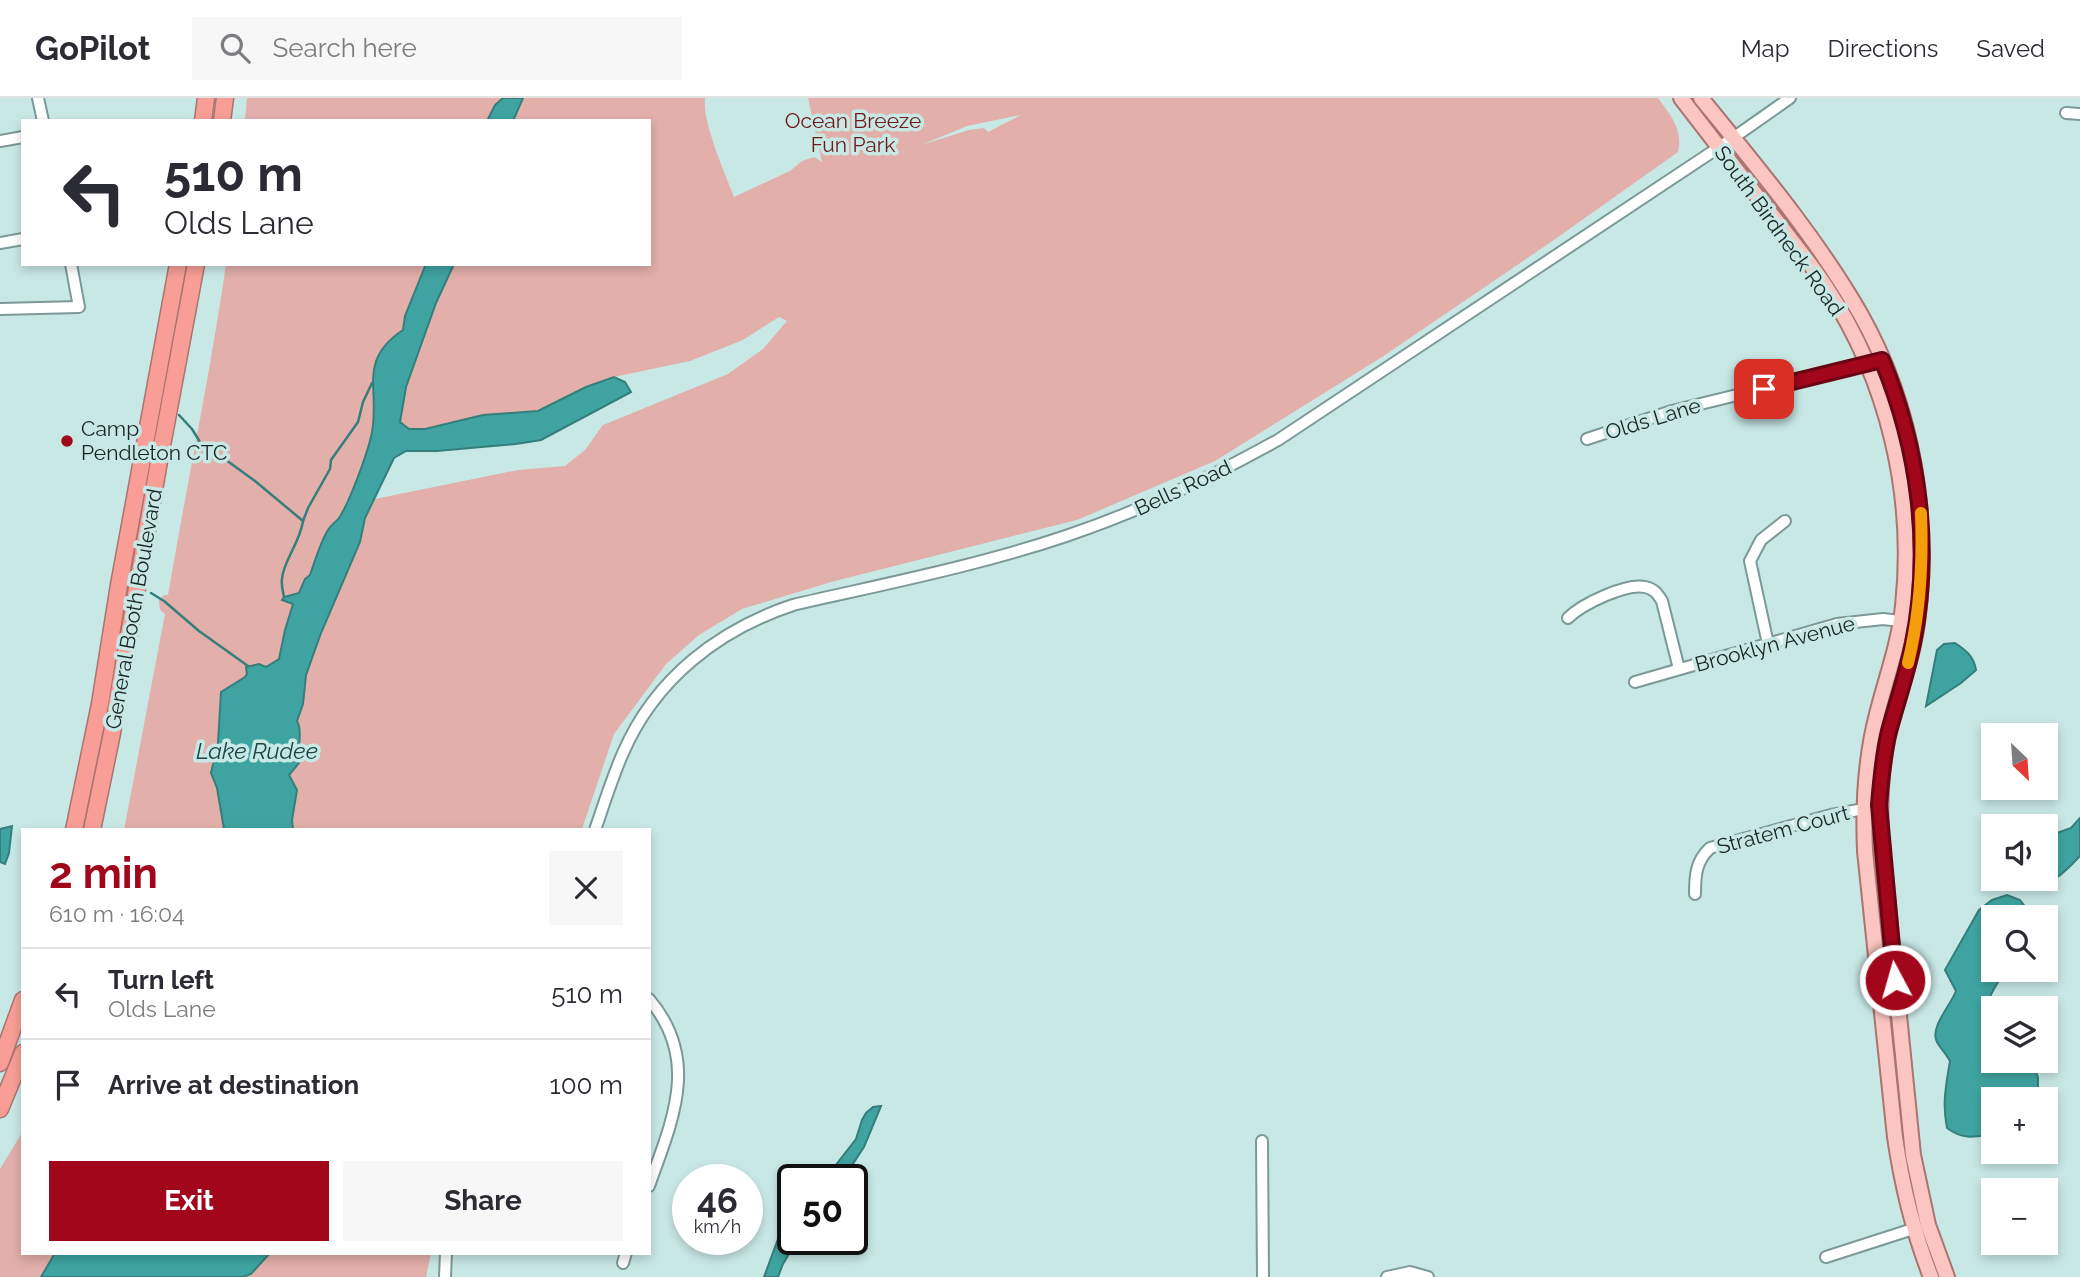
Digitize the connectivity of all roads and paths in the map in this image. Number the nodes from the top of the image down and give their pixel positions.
1 (38, 98) edge
2 (206, 98) edge
3 (225, 98) edge
4 (1681, 98) edge
5 (1701, 98) edge
6 (1790, 98) edge
7 (2066, 113) dead end
8 (2080, 114) edge
9 (43, 119) edge
10 (203, 119) edge
11 (222, 119) edge
12 (21, 137) edge
13 (1732, 138) junction
14 (0, 141) edge
15 (1718, 147) junction
16 (21, 239) edge
17 (0, 243) edge
18 (71, 266) edge
19 (178, 266) edge
20 (196, 266) edge
21 (0, 309) edge
22 (1882, 360) junction
23 (1866, 363) junction
24 (1587, 439) dead end
25 (1785, 521) dead end
26 (1568, 618) dead end
27 (1900, 622) junction
28 (1917, 623) junction
29 (1768, 644) junction
30 (1679, 669) junction
31 (1634, 682) dead end
32 (1864, 809) junction
33 (74, 828) edge
34 (92, 828) edge
35 (597, 828) edge
36 (1695, 894) dead end
37 (651, 1002) edge
38 (21, 1005) edge
39 (21, 1058) edge
40 (0, 1063) edge
41 (0, 1109) edge
42 (1262, 1141) dead end
43 (651, 1180) edge
44 (1913, 1229) junction
45 (446, 1255) edge
46 (1826, 1257) dead end
47 (445, 1277) edge
48 (1263, 1277) edge
49 (1387, 1277) edge
50 (1428, 1277) edge
51 (1931, 1277) edge
52 (1947, 1277) edge

1 - 9 street
2 - 10 highway
3 - 11 highway
4 - 15 main road, South Birdneck Road
5 - 13 main road, South Birdneck Road
6 - 13 street, Bells Road
7 - 8 street
12 - 14 street
13 - 15 street, Bells Road
13 - 22 main road, South Birdneck Road
15 - 23 main road, South Birdneck Road
15 - 35 street, Bells Road
16 - 17 street
18 - 21 street
19 - 33 highway, General Booth Boulevard
20 - 34 highway, General Booth Boulevard
22 - 23 street, Olds Lane
22 - 28 main road, South Birdneck Road
23 - 24 street, Olds Lane
23 - 27 main road, South Birdneck Road
25 - 29 street
26 - 30 street
27 - 28 street, Brooklyn Avenue
27 - 29 street, Brooklyn Avenue
27 - 32 main road, South Birdneck Road
28 - 52 main road, South Birdneck Road
29 - 30 street, Brooklyn Avenue
30 - 31 street, Brooklyn Avenue
32 - 36 street, Stratem Court
32 - 44 main road, South Birdneck Road
37 - 43 street
38 - 40 highway
39 - 41 highway
42 - 48 street
44 - 46 street
44 - 51 main road, South Birdneck Road
45 - 47 street
49 - 50 street

